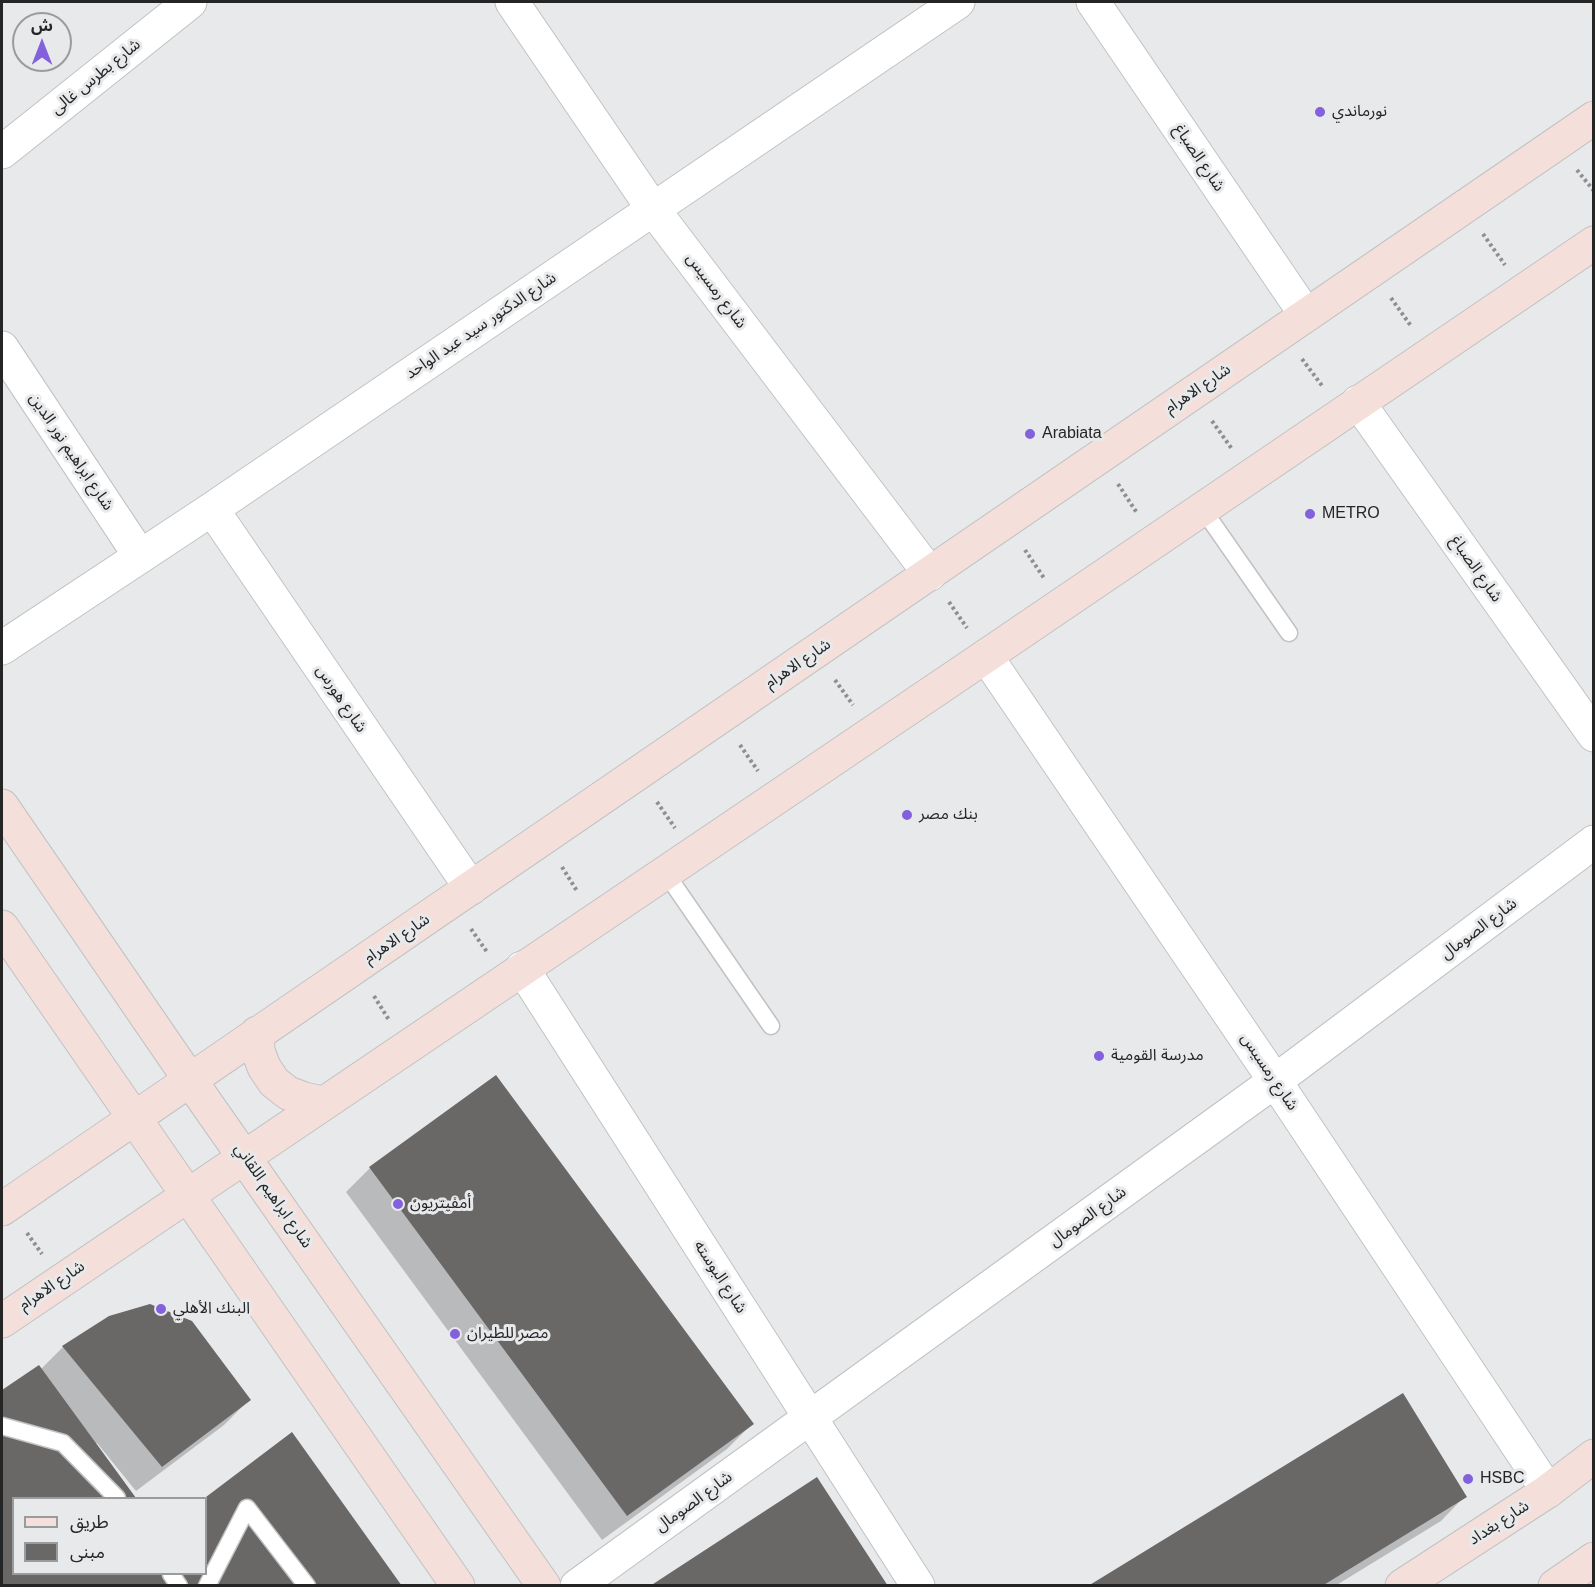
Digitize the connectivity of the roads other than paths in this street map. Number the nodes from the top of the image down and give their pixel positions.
1 (190, 2) edge
2 (512, 2) edge
3 (958, 2) edge
4 (1093, 2) edge
5 (1593, 118) edge
6 (2, 152) edge
7 (653, 209) junction
8 (1593, 243) edge
9 (1294, 324) junction
10 (2, 348) edge
11 (1350, 407) junction
12 (1202, 508) junction
13 (212, 509) junction
14 (140, 556) junction
15 (930, 574) junction
16 (1289, 633) dead end
17 (2, 648) edge
18 (986, 656) junction
19 (1593, 735) edge
20 (2, 806) edge
21 (1593, 842) edge
22 (665, 872) junction
23 (461, 895) junction
24 (2, 927) edge
25 (514, 974) junction
26 (771, 1026) dead end
27 (257, 1033) junction
28 (190, 1080) junction
29 (1275, 1081) junction
30 (323, 1103) junction
31 (134, 1119) junction
32 (245, 1155) junction
33 (187, 1195) junction
34 (4, 1208) edge
35 (2, 1321) edge
36 (811, 1418) junction
37 (2, 1426) edge
38 (1593, 1456) edge
39 (1548, 1491) junction
40 (116, 1497) edge
41 (1592, 1562) edge
42 (207, 1586) edge
43 (306, 1586) edge
44 (458, 1586) edge
45 (544, 1586) edge
46 (577, 1586) edge
47 (918, 1586) edge
48 (1402, 1586) edge
49 (1555, 1586) edge

1 - 6 street, شارع بطرس غالى
2 - 7 street, شارع رمسيس
3 - 7 street, شارع الدكتور سيد عبد الواحد
4 - 9 street, شارع الصباغ
5 - 9 main road, شارع الاهرام
7 - 13 street, شارع الدكتور سيد عبد الواحد
7 - 15 street, شارع رمسيس
8 - 11 main road, شارع الاهرام
9 - 15 main road, شارع الاهرام
10 - 14 street, شارع ابراهيم نور الدين
11 - 12 main road, شارع الاهرام
11 - 19 street, شارع الصباغ
12 - 16 lane
12 - 18 main road, شارع الاهرام
13 - 14 street, شارع الدكتور سيد عبد الواحد
13 - 23 street, شارع هورس
14 - 17 street, شارع الدكتور سيد عبد الواحد
15 - 23 main road, شارع الاهرام
18 - 22 main road, شارع الاهرام
18 - 29 street, شارع رمسيس
20 - 28 main road, شارع ابراهيم اللقاني
21 - 29 street, شارع الصومال
22 - 25 main road, شارع الاهرام
22 - 26 lane
23 - 27 main road, شارع الاهرام
24 - 31 main road
25 - 30 main road, شارع الاهرام
25 - 36 street, شارع البوسته
27 - 28 main road, شارع الاهرام
27 - 30 main road
28 - 31 main road, شارع الاهرام
28 - 32 main road, شارع ابراهيم اللقاني
29 - 36 street, شارع الصومال
29 - 39 street, شارع رمسيس
30 - 32 main road, شارع الاهرام
31 - 33 main road
31 - 34 main road, شارع الاهرام
32 - 33 main road, شارع الاهرام
32 - 45 main road, شارع ابراهيم اللقاني
33 - 35 main road, شارع الاهرام
33 - 44 main road
36 - 46 street, شارع الصومال
36 - 47 street, شارع البوسته
37 - 40 lane
38 - 39 main road, شارع بغداد
39 - 48 main road, شارع بغداد
41 - 49 main road
42 - 43 lane

